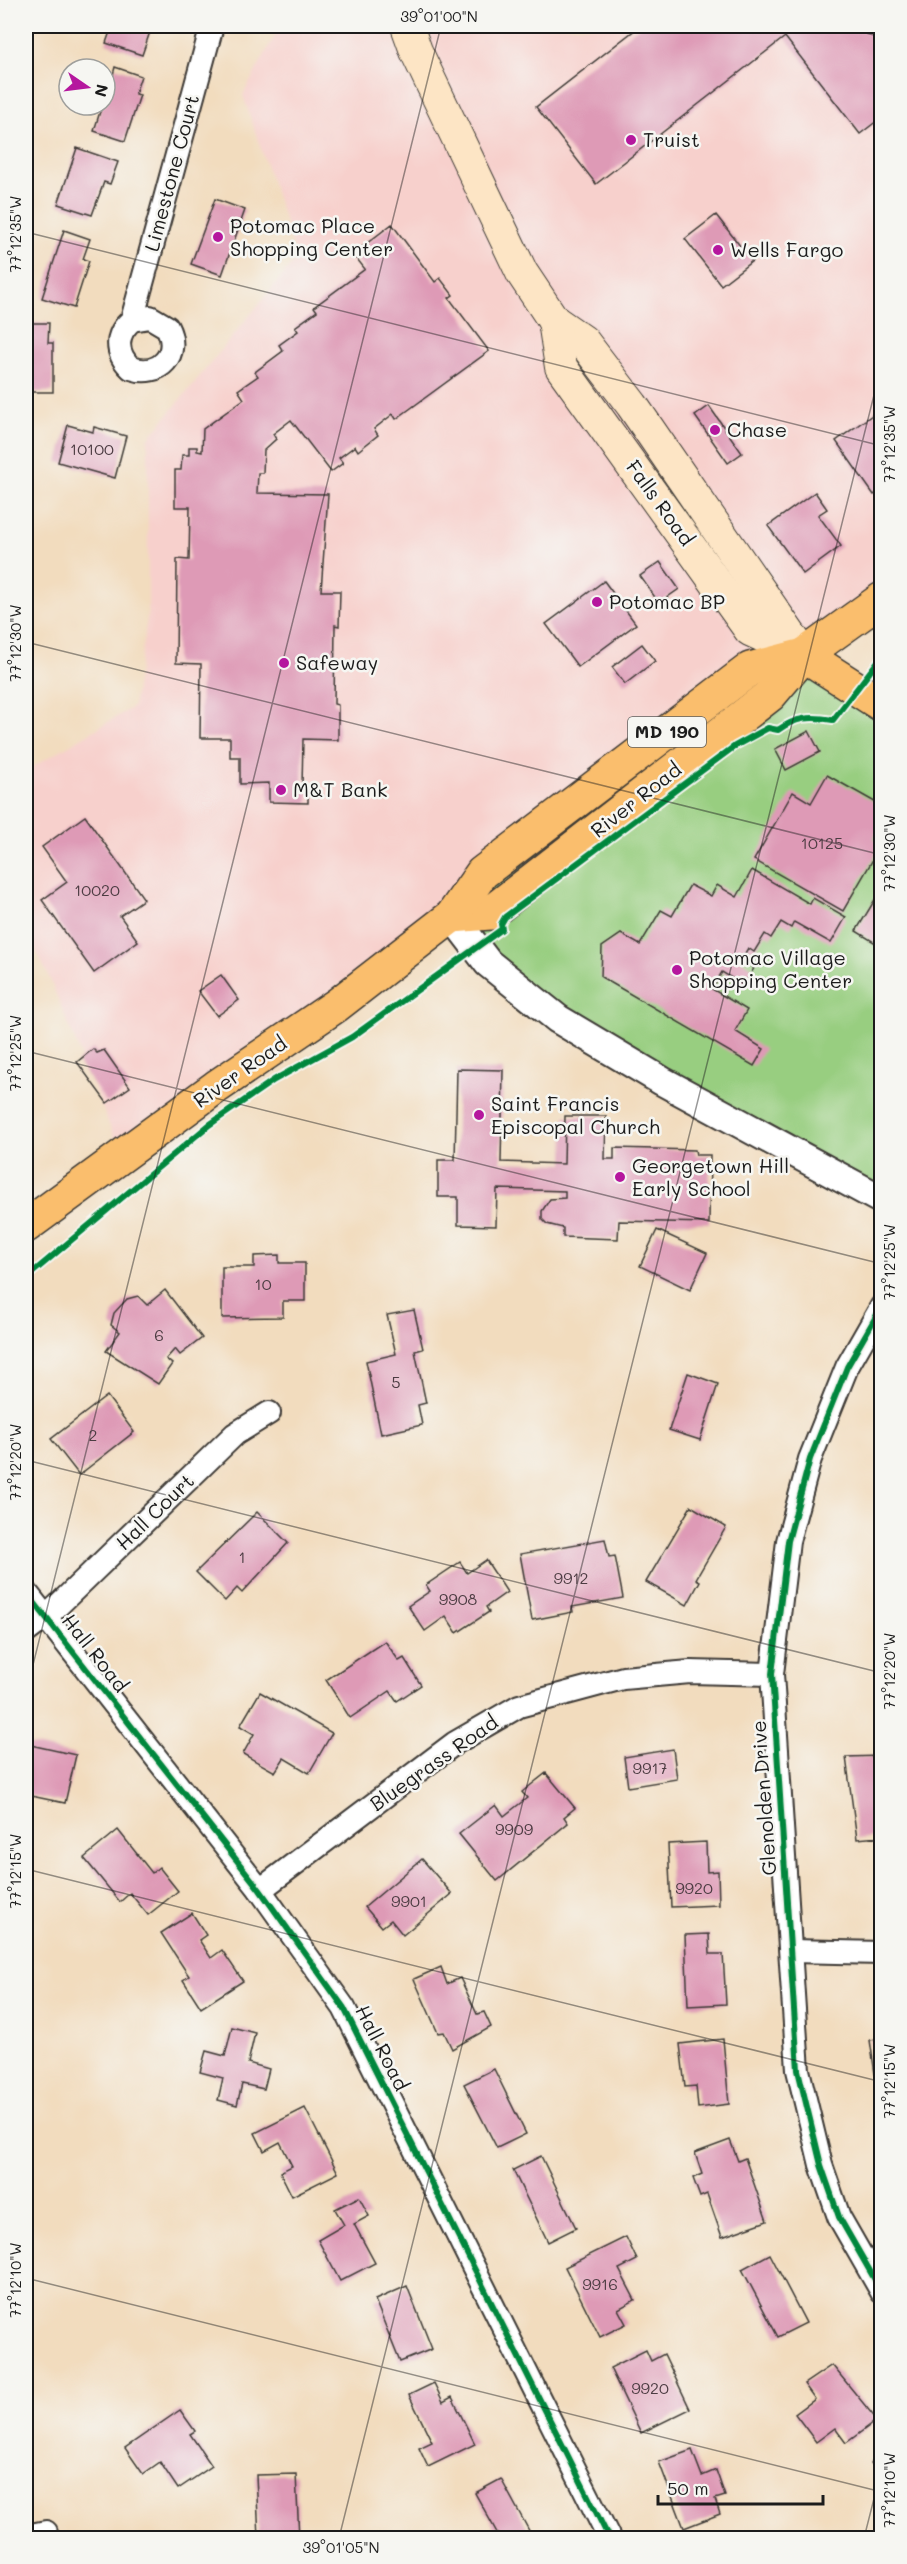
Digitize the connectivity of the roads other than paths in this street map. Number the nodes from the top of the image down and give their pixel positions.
1 (212, 26) edge
2 (407, 26) edge
3 (132, 320) dead end
4 (882, 599) edge
5 (804, 655) junction
6 (882, 705) edge
7 (452, 916) junction
8 (882, 1200) edge
9 (26, 1226) edge
10 (882, 1306) edge
11 (269, 1413) dead end
12 (26, 1592) edge
13 (46, 1617) junction
14 (26, 1632) edge
15 (772, 1674) junction
16 (260, 1890) junction
17 (791, 1951) junction
18 (882, 1953) edge
19 (882, 2292) edge
20 (609, 2538) edge

1 - 3 street, Limestone Court
2 - 5 main road, Falls Road
4 - 5 main road, River Road / MD 190
5 - 6 main road, Falls Road
5 - 7 main road, River Road / MD 190
7 - 8 street
7 - 9 main road, River Road / MD 190
10 - 15 street, Glenolden Drive
11 - 13 street, Hall Court
12 - 13 street, Hall Road
13 - 14 street, Hall Court
13 - 16 street, Hall Road
15 - 16 street, Bluegrass Road
15 - 17 street, Glenolden Drive
16 - 20 street, Hall Road
17 - 18 street
17 - 19 street, Glenolden Drive

